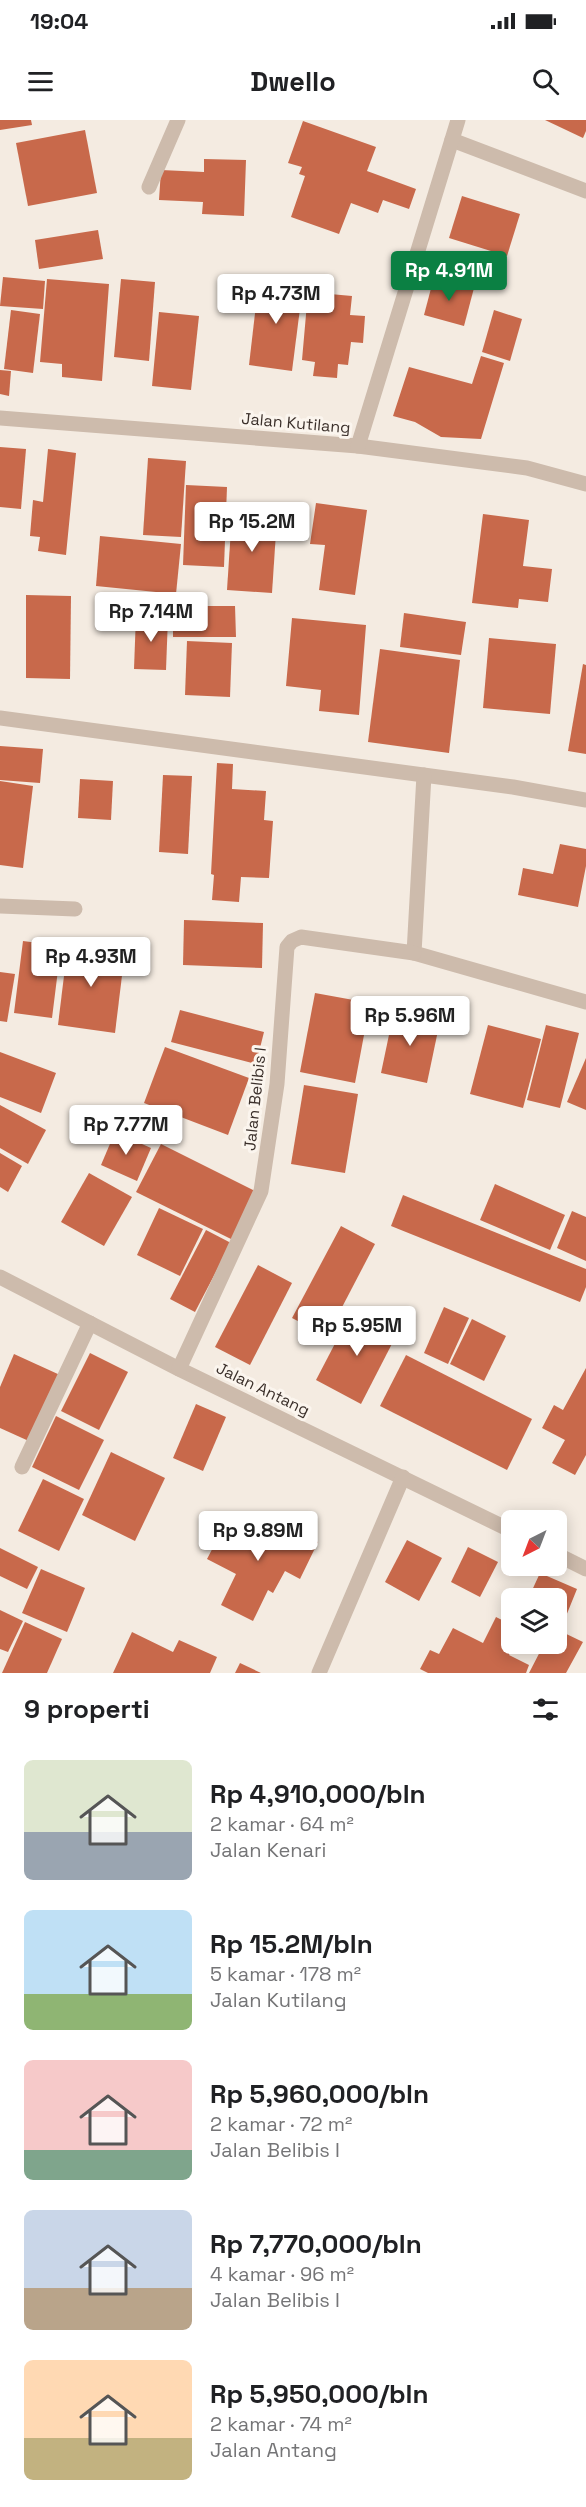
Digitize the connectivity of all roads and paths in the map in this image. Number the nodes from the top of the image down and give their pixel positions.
1 (178, 120) edge
2 (458, 120) edge
3 (452, 140) junction
4 (149, 187) dead end
5 (586, 190) edge
6 (0, 418) edge
7 (358, 446) junction
8 (586, 484) edge
9 (0, 718) edge
10 (424, 775) junction
11 (586, 800) edge
12 (0, 906) edge
13 (75, 909) dead end
14 (414, 953) junction
15 (586, 1002) edge
16 (0, 1277) edge
17 (90, 1323) junction
18 (179, 1369) junction
19 (22, 1467) dead end
20 (403, 1477) junction
21 (501, 1526) edge
22 (567, 1560) edge
23 (586, 1569) edge
24 (319, 1673) edge

1 - 4 street
2 - 3 street
3 - 5 street
3 - 7 street
6 - 7 street, Jalan Kutilang
7 - 8 street, Jalan Kutilang
9 - 10 street
10 - 11 street
10 - 14 street
12 - 13 street
14 - 15 street, Jalan Belibis I
14 - 18 street, Jalan Belibis I
16 - 17 street, Jalan Antang
17 - 18 street, Jalan Antang
17 - 19 street
18 - 20 street, Jalan Antang
20 - 21 street, Jalan Antang
20 - 24 street
22 - 23 street

